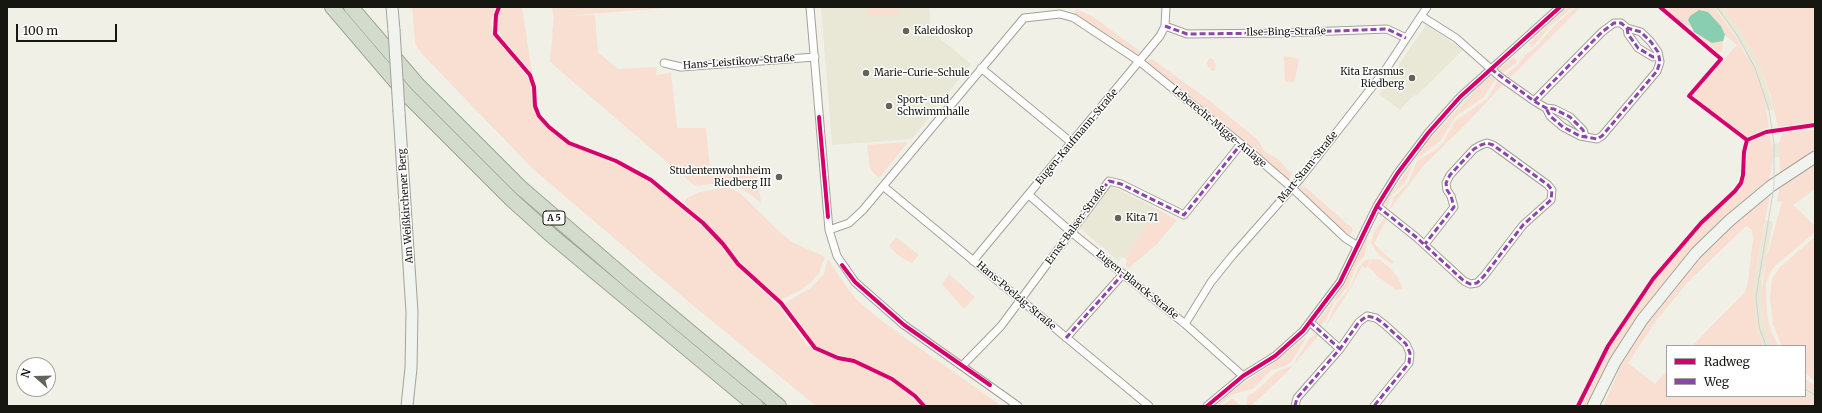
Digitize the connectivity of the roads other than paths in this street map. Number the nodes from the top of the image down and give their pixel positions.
1 (332, 7) edge
2 (351, 7) edge
3 (392, 7) edge
4 (810, 7) edge
5 (1166, 7) edge
6 (1427, 7) edge
7 (1560, 7) edge
8 (1421, 16) junction
9 (1165, 26) junction
10 (1627, 28) junction
11 (1406, 38) junction
12 (1657, 56) junction
13 (815, 57) junction
14 (1139, 61) junction
15 (664, 63) dead end
16 (981, 68) junction
17 (1491, 69) junction
18 (1534, 101) junction
19 (1546, 108) junction
20 (1585, 136) junction
21 (1072, 143) junction
22 (1241, 144) junction
23 (1815, 157) edge
24 (883, 186) junction
25 (1291, 187) junction
26 (1029, 195) junction
27 (1377, 206) junction
28 (829, 230) junction
29 (1071, 232) junction
30 (1425, 244) junction
31 (1356, 245) junction
32 (973, 261) junction
33 (1123, 274) junction
34 (1021, 300) junction
35 (1310, 322) junction
36 (1185, 324) junction
37 (1066, 338) junction
38 (1340, 349) junction
39 (962, 366) junction
40 (1243, 376) junction
41 (1602, 389) junction
42 (407, 406) edge
43 (756, 406) edge
44 (780, 406) edge
45 (1018, 406) edge
46 (1149, 406) edge
47 (1207, 406) edge
48 (1295, 406) edge
49 (1374, 406) edge
50 (1593, 406) edge
51 (1597, 406) edge

1 - 43 highway, A 5
2 - 44 highway, A 5
3 - 42 main road, Am Weißkirchener Berg, bridge
4 - 13 street
5 - 9 street
6 - 8 street, Mart-Stam-Straße
7 - 17 street
8 - 11 street, Mart-Stam-Straße
8 - 17 street
9 - 11 street, Ilse-Bing-Straße
9 - 14 street, Eugen-Kaufmann-Straße
10 - 12 street
10 - 12 street
10 - 18 street
11 - 25 street, Mart-Stam-Straße
12 - 20 street
13 - 15 street, Hans-Leistikow-Straße
13 - 28 street
14 - 16 street, Leberecht-Migge-Anlage
14 - 21 street, Eugen-Kaufmann-Straße
14 - 22 street, Leberecht-Migge-Anlage
16 - 21 street
16 - 24 street
17 - 18 street
17 - 27 street
18 - 19 street
19 - 20 street
19 - 20 street
21 - 26 street, Eugen-Kaufmann-Straße
22 - 25 street, Leberecht-Migge-Anlage
22 - 29 street, Ernst-Balser-Straße
23 - 41 main road
24 - 28 street
24 - 32 street, Hans-Poelzig-Straße
25 - 31 street, Leberecht-Migge-Anlage
25 - 36 street, Mart-Stam-Straße
26 - 29 street, Eugen-Blanck-Straße
26 - 32 street, Eugen-Kaufmann-Straße
27 - 30 street
27 - 31 street
28 - 39 street
29 - 33 street, Eugen-Blanck-Straße
29 - 34 street, Ernst-Balser-Straße
30 - 30 street
31 - 35 street
32 - 34 street, Hans-Poelzig-Straße
33 - 36 street, Eugen-Blanck-Straße
33 - 37 street
34 - 37 street, Hans-Poelzig-Straße
34 - 39 street, Ernst-Balser-Straße
35 - 38 street
35 - 40 street
36 - 40 street, Eugen-Blanck-Straße
37 - 46 street, Hans-Poelzig-Straße
38 - 48 street
38 - 49 street
39 - 45 street
40 - 47 street
41 - 50 main road
41 - 51 main road

